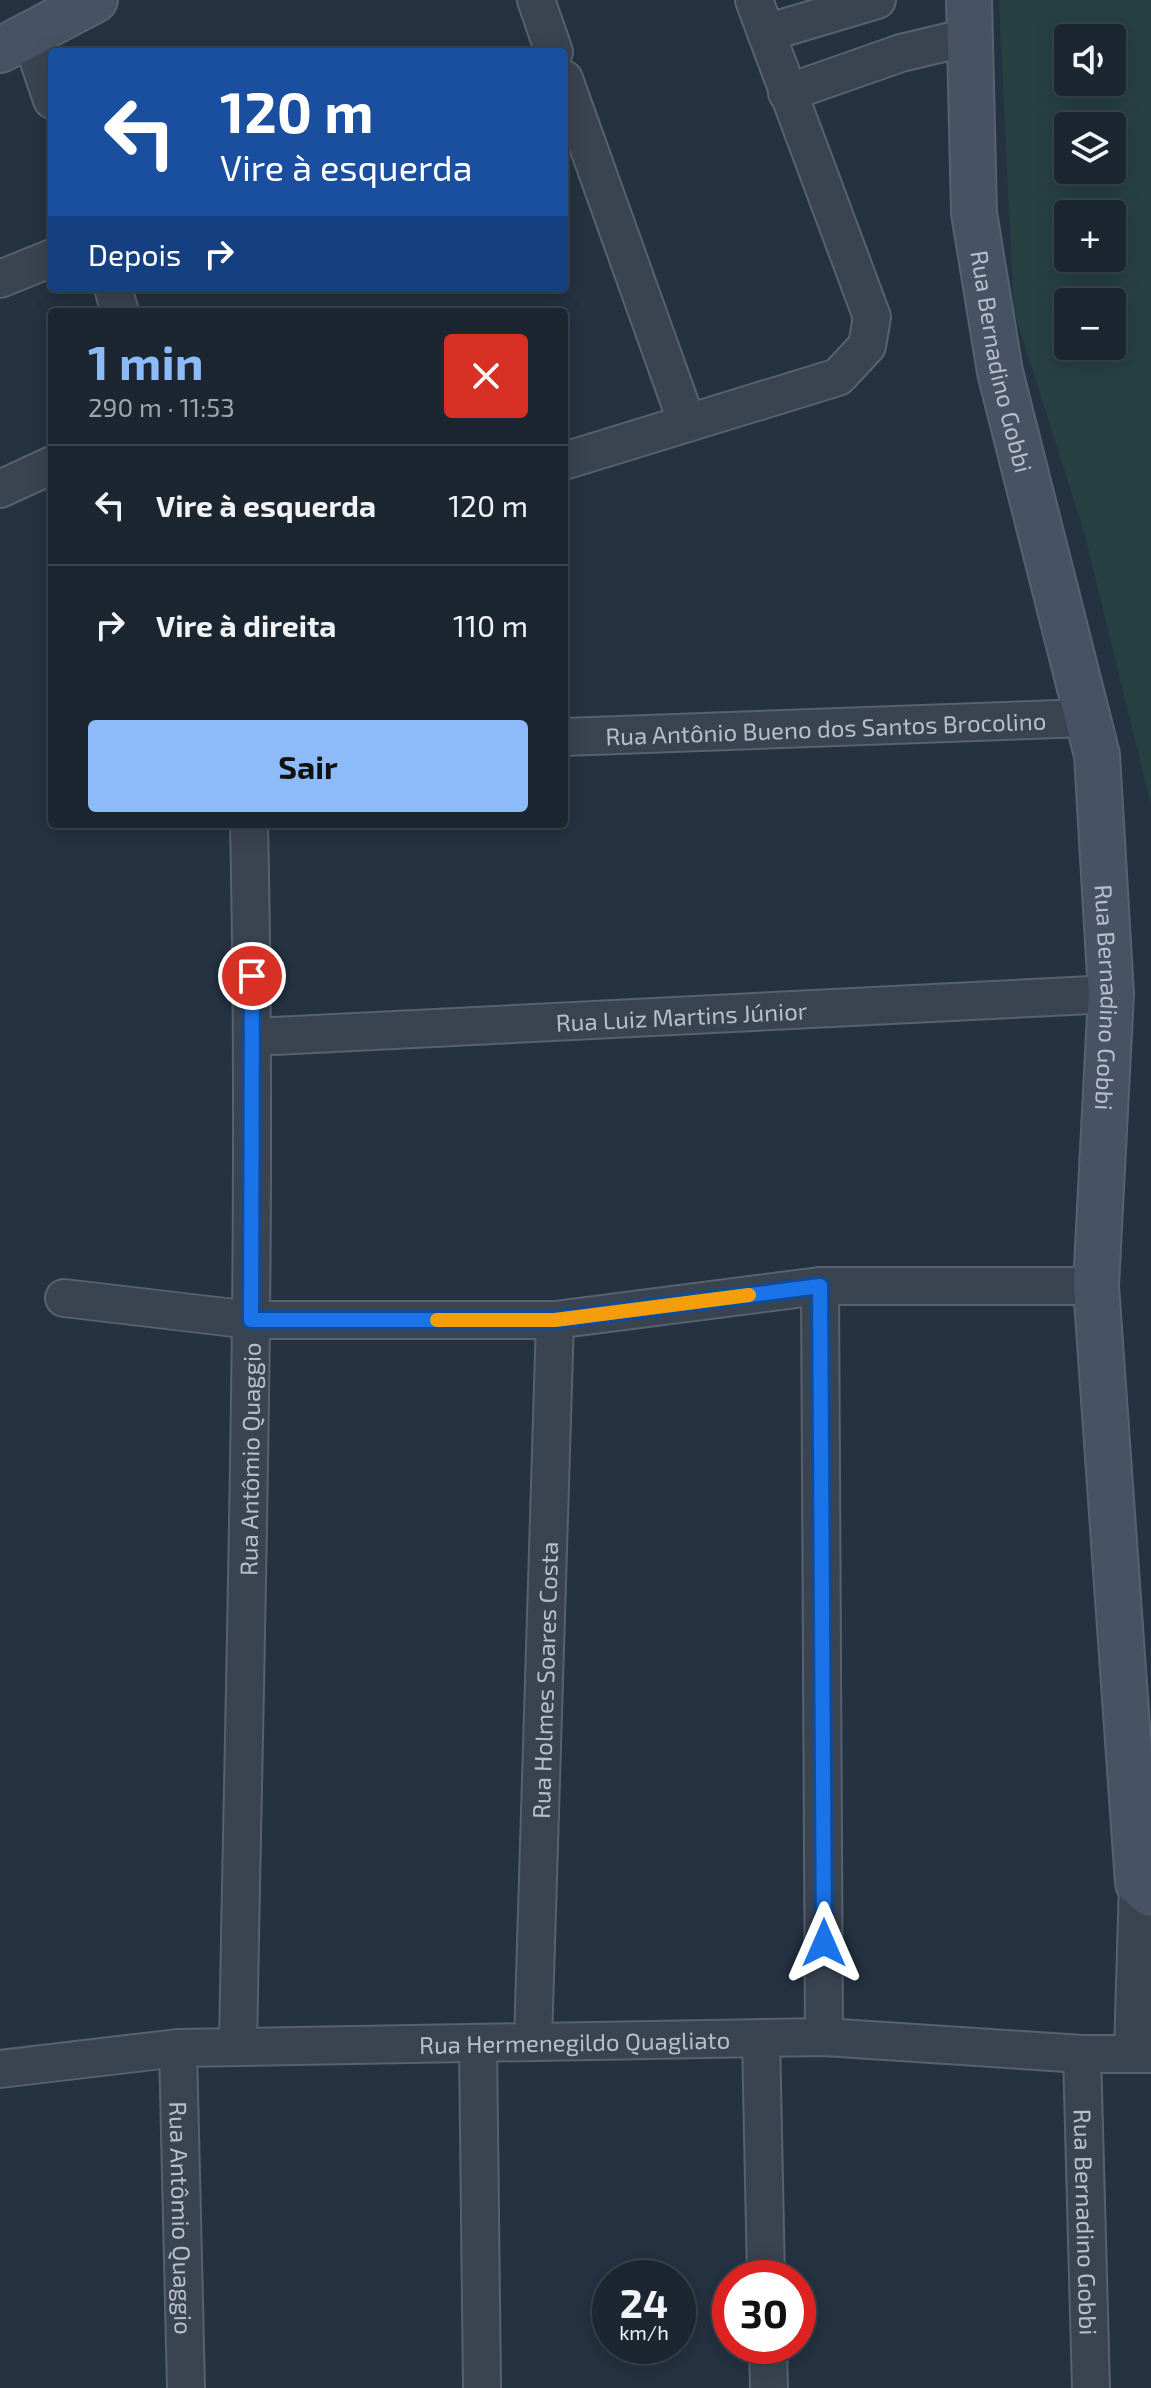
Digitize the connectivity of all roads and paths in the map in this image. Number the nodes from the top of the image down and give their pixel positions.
1 (95, 0) edge
2 (536, 0) edge
3 (877, 0) edge
4 (760, 16) edge
5 (968, 18) edge
6 (15, 42) edge
7 (553, 48) edge
8 (568, 90) edge
9 (787, 93) junction
10 (48, 94) edge
11 (48, 260) edge
12 (0, 279) edge
13 (687, 423) junction
14 (568, 460) edge
15 (48, 467) edge
16 (0, 489) edge
17 (1087, 718) junction
18 (568, 737) edge
19 (249, 828) edge
20 (1111, 994) junction
21 (254, 1037) junction
22 (820, 1286) junction
23 (1096, 1286) junction
24 (64, 1298) dead end
25 (251, 1320) junction
26 (555, 1320) junction
27 (1144, 1866) edge
28 (824, 2037) junction
29 (761, 2038) junction
30 (533, 2042) junction
31 (478, 2043) junction
32 (238, 2047) junction
33 (178, 2048) junction
34 (1082, 2054) junction
35 (1142, 2054) edge
36 (0, 2069) edge
37 (766, 2260) edge
38 (768, 2364) edge
39 (186, 2388) edge
40 (482, 2388) edge
41 (769, 2388) edge
42 (1091, 2388) edge

1 - 6 street
2 - 7 street
3 - 4 street
4 - 9 street
5 - 9 street
5 - 17 street, Rua Bernadino Gobbi
6 - 10 street
8 - 13 street
9 - 13 street
11 - 12 street
13 - 14 street
15 - 16 street
17 - 18 street, Rua Antônio Bueno dos Santos Brocolino
17 - 20 street, Rua Bernadino Gobbi
19 - 21 street, Rua Antômio Quaggio
20 - 21 street, Rua Luiz Martins Júnior
20 - 23 street, Rua Bernadino Gobbi
21 - 25 street, Rua Antômio Quaggio
22 - 23 street
22 - 26 street
22 - 28 street
23 - 27 street, Rua Bernadino Gobbi
24 - 25 street
25 - 26 street
25 - 32 street, Rua Antômio Quaggio
26 - 30 street, Rua Holmes Soares Costa
27 - 35 street, Rua Bernadino Gobbi
28 - 29 street, Rua Hermenegildo Quagliato
28 - 34 street, Rua Hermenegildo Quagliato
29 - 30 street, Rua Hermenegildo Quagliato
29 - 37 street
30 - 31 street, Rua Hermenegildo Quagliato
31 - 32 street, Rua Hermenegildo Quagliato
31 - 40 street
32 - 33 street, Rua Hermenegildo Quagliato
33 - 36 street, Rua Hermenegildo Quagliato
33 - 39 street, Rua Antômio Quaggio
34 - 35 street, Rua Hermenegildo Quagliato
34 - 42 street, Rua Bernadino Gobbi
38 - 41 street

